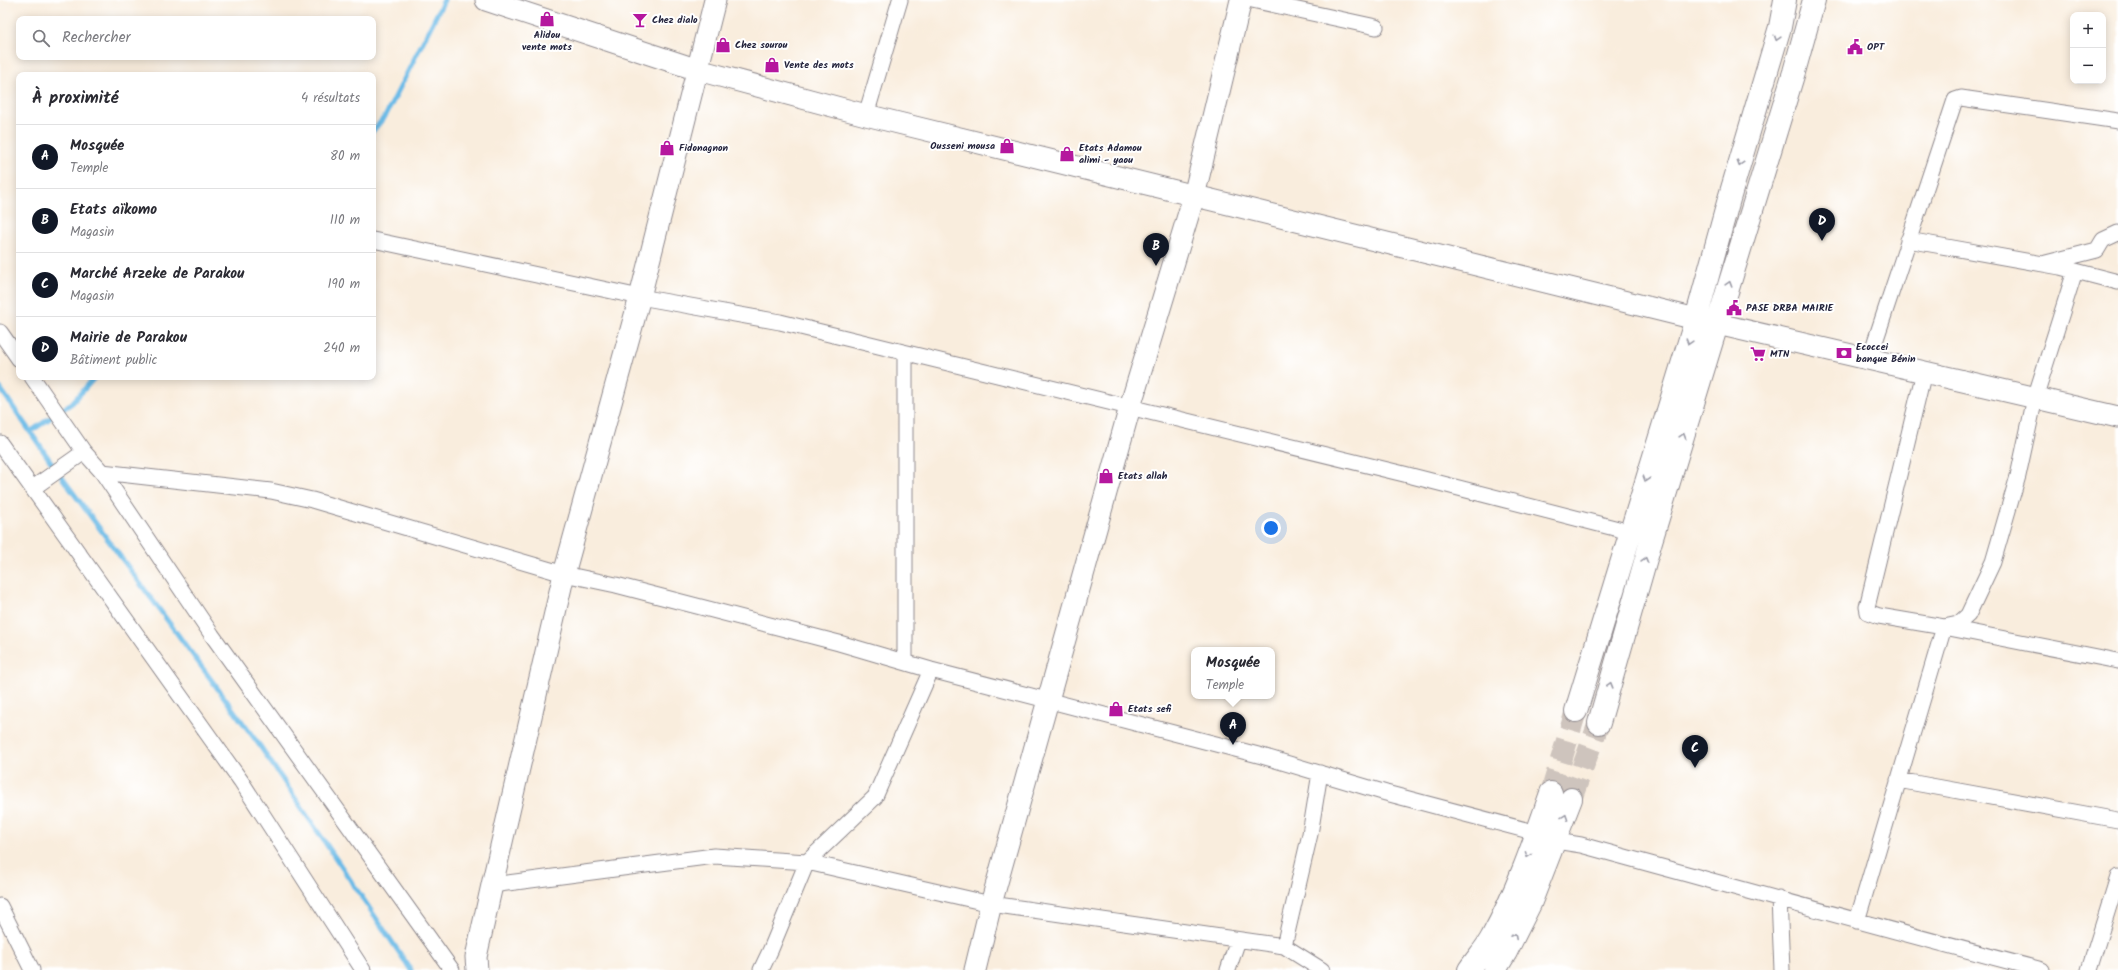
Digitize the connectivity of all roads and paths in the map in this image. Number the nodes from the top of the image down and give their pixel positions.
1 (486, 0) edge
2 (716, 0) edge
3 (900, 0) edge
4 (1241, 0) edge
5 (1252, 0) edge
6 (1785, 0) edge
7 (1814, 0) edge
8 (1376, 27) dead end
9 (698, 70) junction
10 (866, 115) junction
11 (2118, 121) edge
12 (1194, 196) junction
13 (2118, 233) edge
14 (1908, 240) junction
15 (376, 241) edge
16 (2042, 264) junction
17 (2075, 271) junction
18 (2118, 282) edge
19 (640, 297) junction
20 (1696, 319) junction
21 (1717, 324) junction
22 (0, 332) edge
23 (905, 353) junction
24 (16, 355) edge
25 (1869, 360) junction
26 (1924, 372) junction
27 (34, 380) edge
28 (2035, 398) junction
29 (1130, 407) junction
30 (2118, 417) edge
31 (0, 443) edge
32 (84, 452) junction
33 (102, 472) junction
34 (33, 488) junction
35 (1630, 532) junction
36 (564, 574) junction
37 (1944, 626) junction
38 (2118, 661) edge
39 (905, 662) junction
40 (931, 670) junction
41 (1048, 699) junction
42 (1576, 710) tunnel mouth
43 (1600, 723) tunnel mouth
44 (1320, 773) junction
45 (1898, 780) junction
46 (1561, 796) tunnel mouth
47 (2118, 820) edge
48 (1547, 837) junction
49 (807, 862) junction
50 (2118, 878) edge
51 (492, 885) junction
52 (1779, 898) junction
53 (991, 904) junction
54 (0, 906) edge
55 (1857, 922) junction
56 (1238, 940) junction
57 (1284, 946) junction
58 (32, 970) edge
59 (363, 970) edge
60 (452, 970) edge
61 (477, 970) edge
62 (761, 970) edge
63 (975, 970) edge
64 (1228, 970) edge
65 (1322, 970) edge
66 (1469, 970) edge
67 (1494, 970) edge
68 (1782, 970) edge
69 (2042, 970) edge
70 (2089, 970) edge

1 - 9 street
2 - 9 street
3 - 10 street
4 - 12 street
5 - 8 street
6 -> 20 main road
21 -> 7 main road
9 - 10 street
9 - 19 street
10 - 12 street
11 - 14 street
12 - 20 street
12 - 29 street
13 - 16 street
14 - 16 street
14 - 25 street
15 - 19 street
16 - 17 street
17 - 18 street
17 - 28 street
19 - 23 street
19 - 36 street
20 - 21 street
20 -> 35 main road
21 - 25 street
43 -> 21 main road
22 - 24 street
23 - 29 street
23 - 39 street
25 - 26 street
26 - 28 street
26 - 37 street
27 - 32 street
28 - 30 street
28 - 37 street
29 - 35 street
29 - 41 street
31 - 34 street
32 - 33 street
32 - 34 street
33 - 36 street
33 - 60 street
34 - 59 street
35 - 42 main road
36 - 39 street
36 - 51 street
37 - 38 street
37 - 45 street
39 - 40 street
40 - 41 street
40 - 49 street
41 - 44 street
41 - 53 street
44 - 48 street
44 - 57 street
45 - 47 street
45 - 55 street
46 - 48 main road
48 - 52 street
48 -> 66 main road
67 -> 48 main road
49 - 51 street
49 - 53 street
49 - 62 street
50 - 70 street
51 - 61 street
52 - 55 street
52 - 68 street
53 - 56 street
53 - 63 street
54 - 58 street
55 - 69 street
56 - 57 street
56 - 64 street
57 - 65 street

